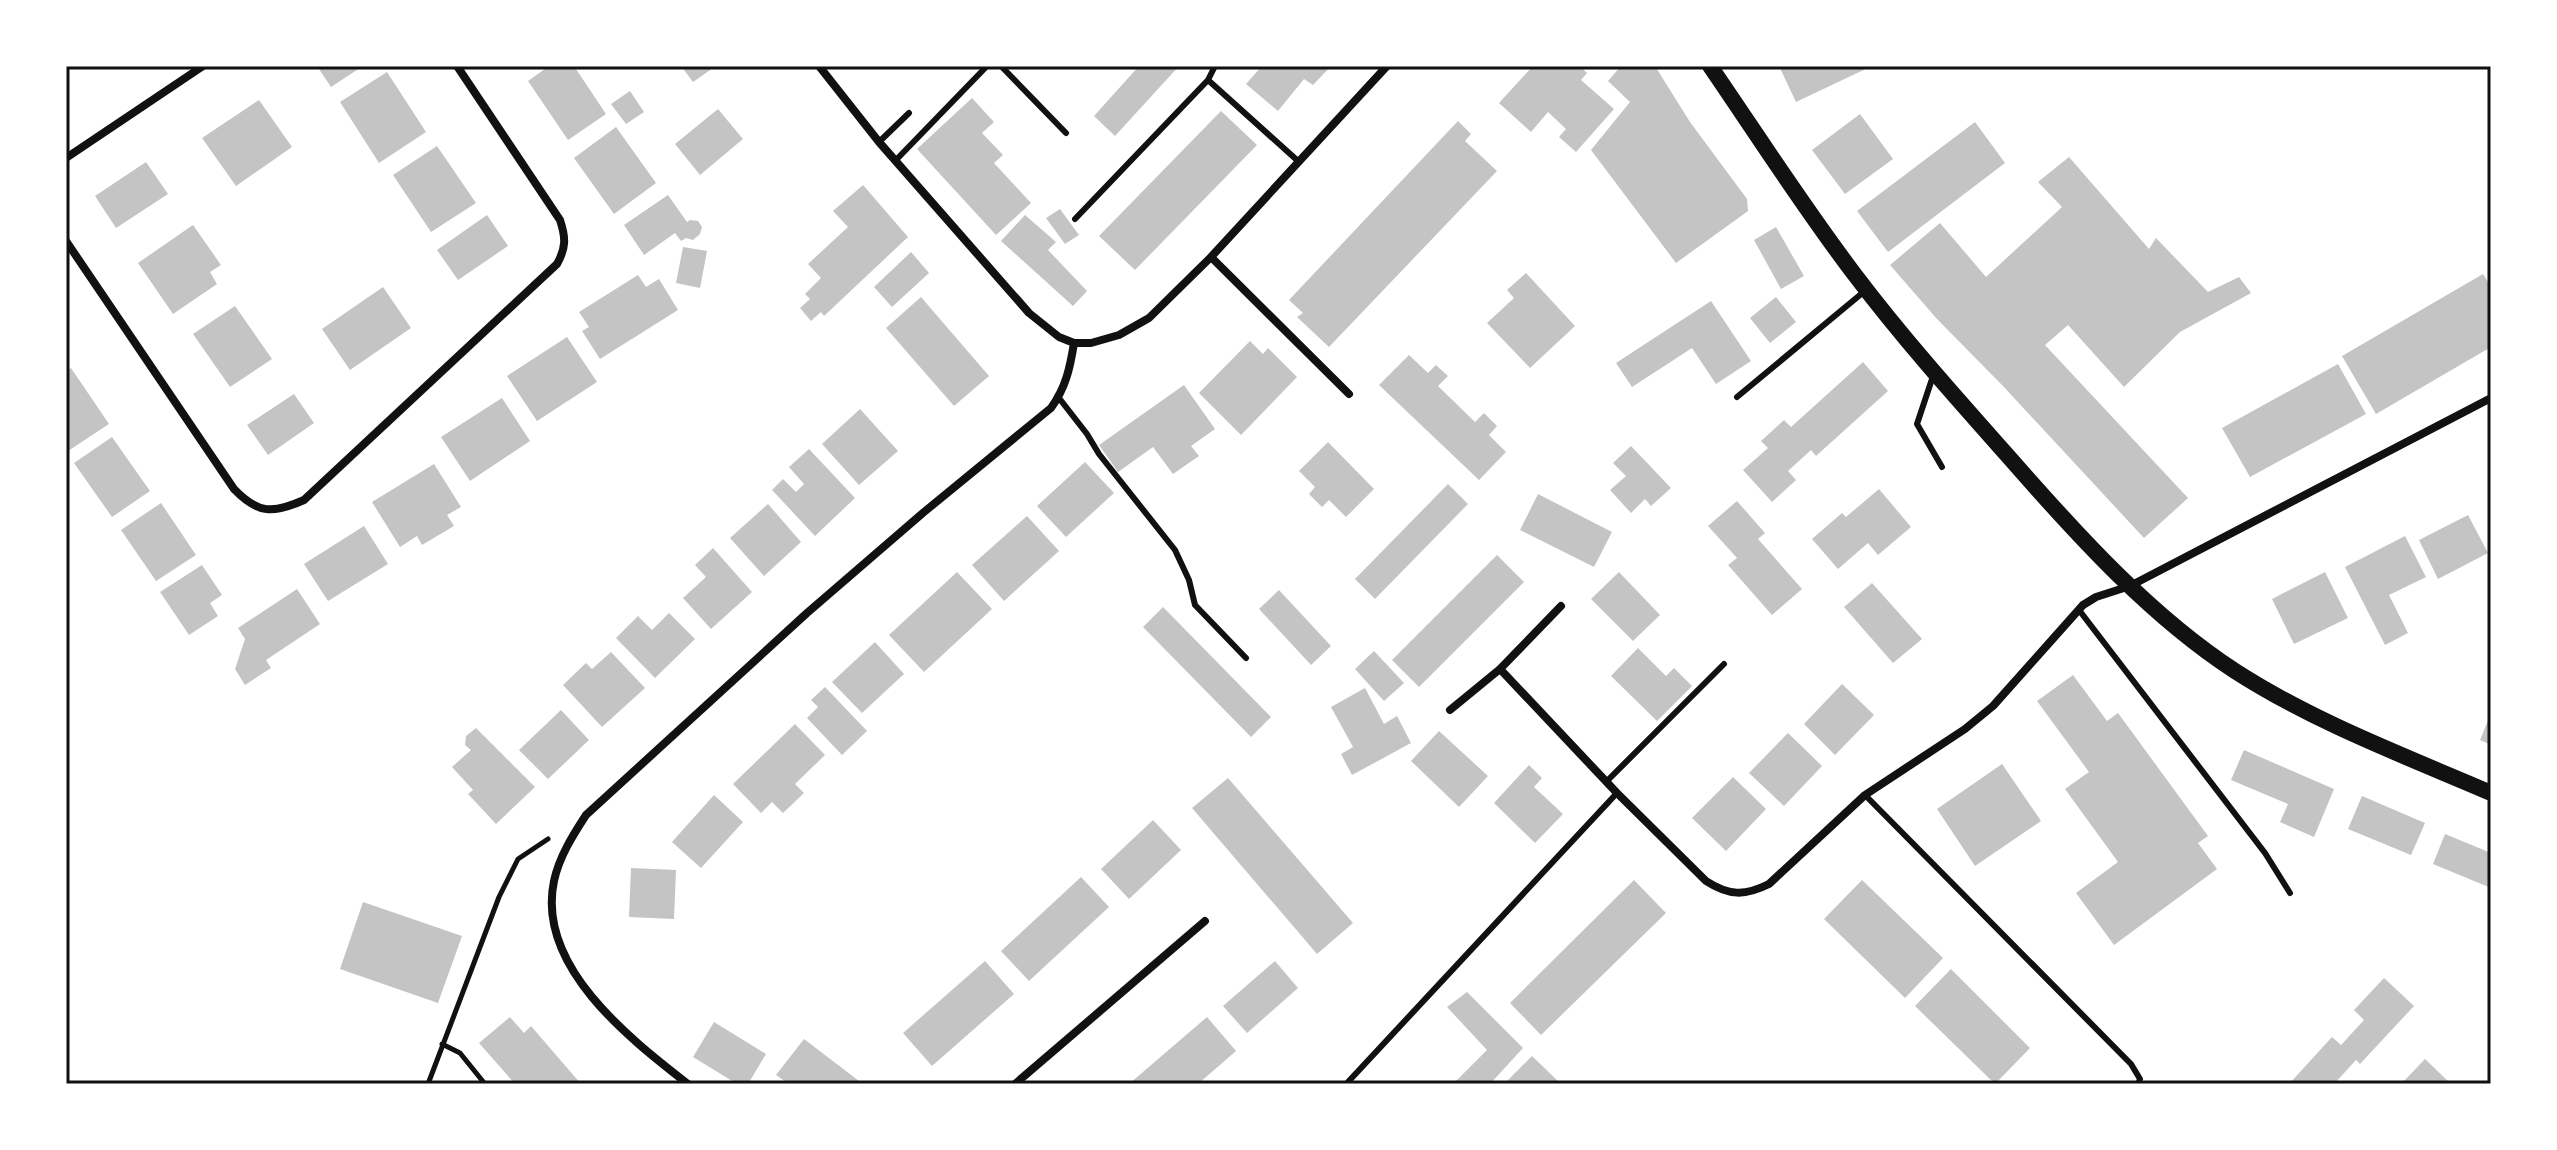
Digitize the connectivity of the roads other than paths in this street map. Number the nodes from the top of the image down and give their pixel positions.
1 (203, 66) edge
2 (457, 66) edge
3 (819, 66) edge
4 (987, 66) edge
5 (1001, 66) edge
6 (1215, 66) edge
7 (1387, 66) edge
8 (1710, 66) edge
9 (1208, 80) junction
10 (909, 113) dead end
11 (1066, 133) dead end
12 (879, 142) junction
13 (66, 158) edge
14 (896, 160) junction
15 (1298, 161) junction
16 (1075, 219) dead end
17 (66, 241) edge
18 (1211, 257) junction
19 (1866, 290) junction
20 (1074, 343) junction
21 (1934, 373) junction
22 (1349, 394) dead end
23 (1737, 397) dead end
24 (1059, 398) junction
25 (2491, 398) edge
26 (1942, 467) dead end
27 (2130, 586) junction
28 (1561, 606) dead end
29 (2079, 610) junction
30 (1246, 658) dead end
31 (1724, 664) dead end
32 (1500, 669) junction
33 (1450, 710) dead end
34 (1606, 782) junction
35 (1617, 793) junction
36 (2491, 793) edge
37 (1865, 795) junction
38 (2290, 893) dead end
39 (1205, 921) dead end
40 (688, 1084) edge
41 (1015, 1084) edge
42 (1350, 1084) edge
43 (2138, 1084) edge

1 - 13 street
2 - 17 street
3 - 12 street
4 - 14 lane
5 - 11 lane
6 - 9 lane
7 - 15 street
8 - 19 main road
9 - 15 lane
9 - 16 lane
10 - 12 lane
12 - 14 street
14 - 20 street
15 - 18 street
18 - 20 street
18 - 22 street
19 - 21 main road
19 - 23 lane
20 - 24 street
21 - 26 lane
21 - 27 main road
24 - 30 lane
24 - 40 street
25 - 27 street
27 - 29 street
27 - 36 main road
28 - 32 street
29 - 37 street
29 - 38 lane
31 - 34 lane
32 - 33 street
32 - 34 street
34 - 35 street
35 - 37 street
35 - 42 lane
37 - 43 lane
39 - 41 street

